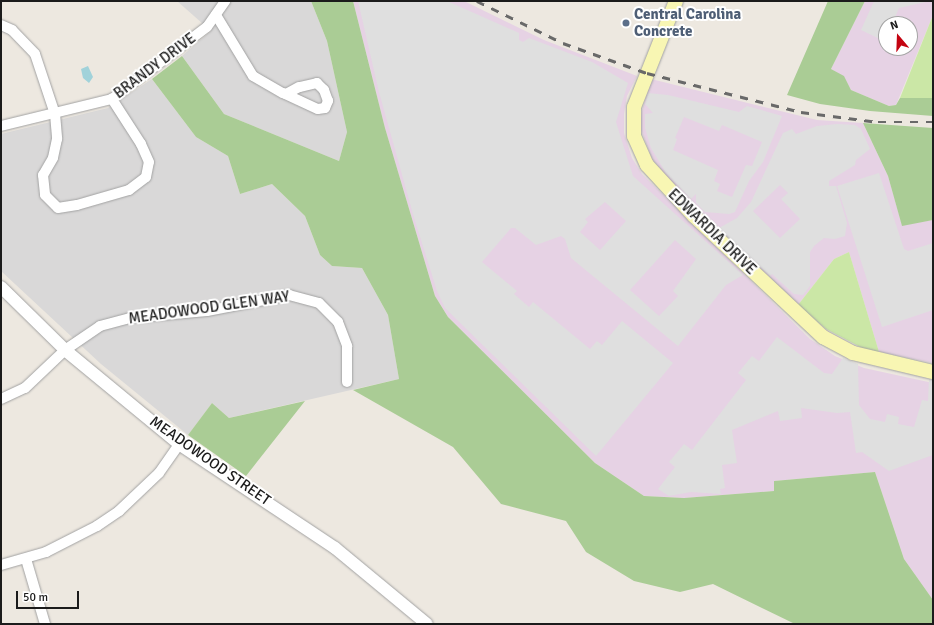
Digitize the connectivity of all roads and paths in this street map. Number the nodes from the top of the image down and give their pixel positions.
1 (225, 1) edge
2 (676, 1) edge
3 (216, 15) junction
4 (1, 25) edge
5 (286, 94) dead end
6 (112, 99) junction
7 (55, 114) junction
8 (1, 126) edge
9 (1, 287) edge
10 (65, 350) junction
11 (933, 372) edge
12 (347, 382) dead end
13 (1, 399) edge
14 (179, 444) junction
15 (26, 559) junction
16 (1, 565) edge
17 (45, 624) edge
18 (427, 624) edge

1 - 3 street, BRANDY DRIVE
2 - 11 main road, EDWARDIA DRIVE
3 - 5 street
3 - 6 street, BRANDY DRIVE
4 - 7 street
6 - 7 street, BRANDY DRIVE
6 - 7 street
7 - 8 street, BRANDY DRIVE
9 - 10 street, MEADOWOOD STREET
10 - 12 street, MEADOWOOD GLEN WAY
10 - 13 street, MEADOWOOD GLEN WAY
10 - 14 street, MEADOWOOD STREET
14 - 15 street
14 - 18 street, MEADOWOOD STREET
15 - 16 street
15 - 17 street

